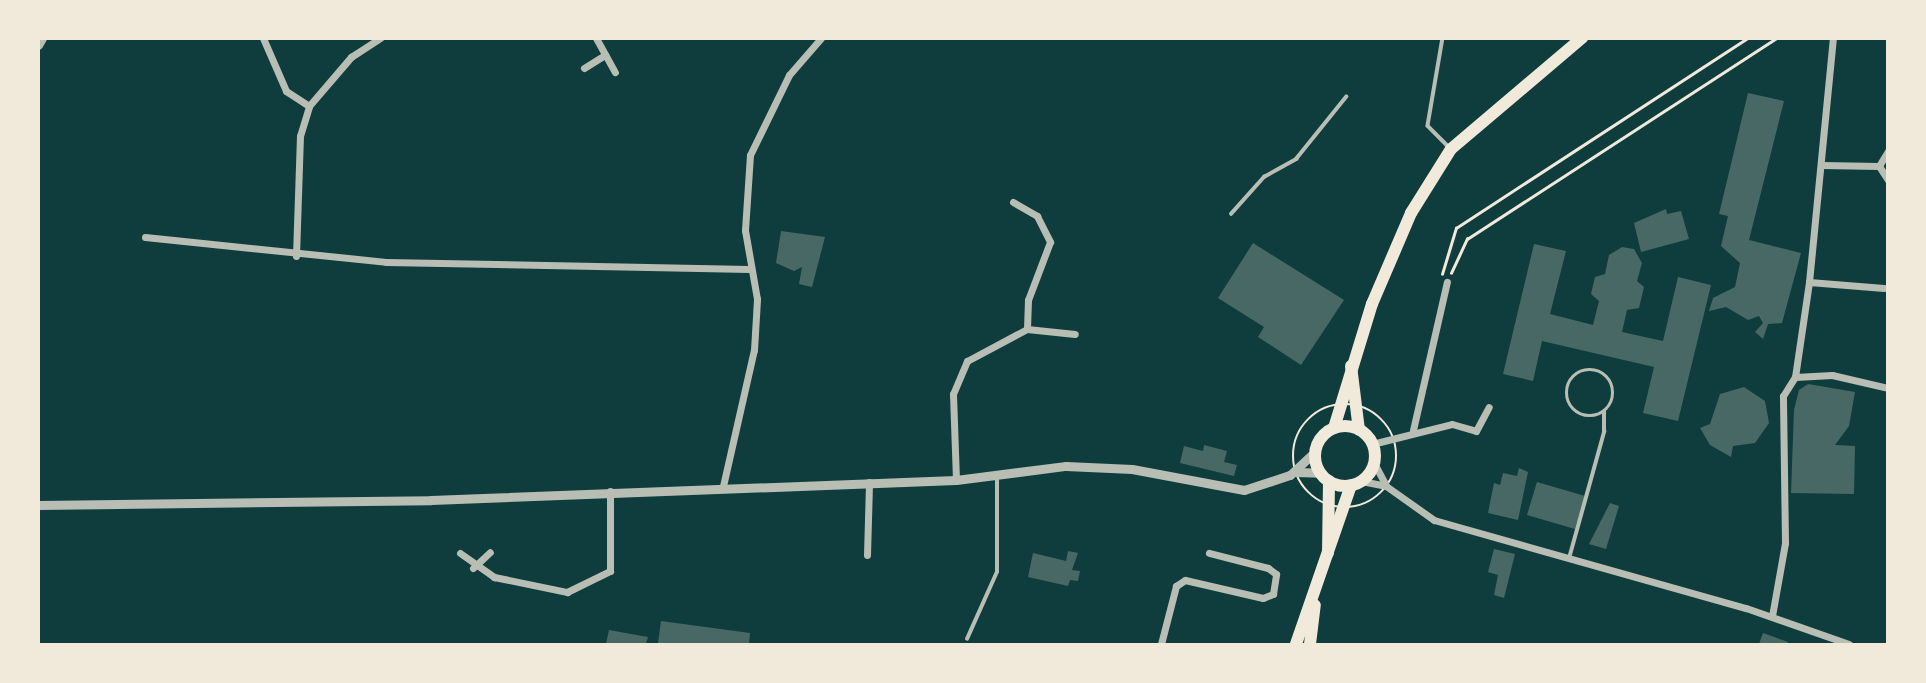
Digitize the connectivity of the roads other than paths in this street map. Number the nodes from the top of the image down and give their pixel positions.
1 (42, 38) edge
2 (263, 38) edge
3 (596, 38) edge
4 (821, 38) edge
5 (1443, 38) edge
6 (1582, 38) edge
7 (1833, 38) edge
8 (377, 39) edge
9 (38, 45) edge
10 (605, 55) junction
11 (584, 68) dead end
12 (615, 72) dead end
13 (1346, 97) dead end
14 (309, 106) junction
15 (1451, 149) junction
16 (1888, 151) edge
17 (1822, 165) junction
18 (1878, 166) junction
19 (1888, 180) edge
20 (1013, 202) dead end
21 (1231, 214) dead end
22 (145, 237) dead end
23 (296, 256) junction
24 (749, 269) junction
25 (1447, 282) road end
26 (1809, 282) junction
27 (1884, 288) dead end
28 (1027, 329) junction
29 (1075, 334) dead end
30 (1351, 366) junction
31 (1795, 377) junction
32 (1888, 388) edge
33 (1489, 407) dead end
34 (1604, 412) junction
35 (1334, 428) junction
36 (1359, 429) junction
37 (1413, 430) junction
38 (1372, 444) junction
39 (1315, 452) junction
40 (1374, 463) junction
41 (1296, 471) junction
42 (997, 474) junction
43 (1325, 477) junction
44 (956, 480) junction
45 (869, 482) junction
46 (1356, 483) junction
47 (723, 486) junction
48 (1386, 486) junction
49 (610, 491) junction
50 (38, 505) edge
51 (490, 552) dead end
52 (460, 553) dead end
53 (1209, 553) dead end
54 (1328, 554) junction
55 (867, 555) dead end
56 (1570, 555) junction
57 (473, 568) junction
58 (1316, 594) junction
59 (1772, 616) junction
60 (967, 639) dead end
61 (1161, 645) edge
62 (1296, 645) edge
63 (1310, 645) edge
64 (1849, 645) edge

1 - 9 street
2 - 14 street
3 - 10 street
4 - 24 street
5 - 15 lane
6 - 15 main road
7 - 17 street
8 - 14 street
10 - 11 street
10 - 12 street
13 - 21 lane
14 - 23 street
15 - 30 main road
16 - 18 street
17 - 18 street
17 - 26 street
18 - 19 street
20 - 28 street
22 - 23 street
23 - 24 street
24 - 47 street
25 - 37 street
26 - 27 street
26 - 31 street
28 - 29 street
28 - 44 street
30 - 35 main road
30 - 36 main road
31 - 32 street
31 - 59 street
33 - 37 street
34 - 34 lane
34 - 56 lane
35 - 36 main road
35 - 39 main road
36 - 38 main road
37 - 38 street
38 - 40 main road
39 - 41 street
39 - 43 main road
40 - 46 main road
40 - 48 street
41 - 42 street
41 - 43 street
42 - 44 street
42 - 60 lane
43 - 46 main road
43 - 54 main road
44 - 45 street
45 - 47 street
45 - 55 street
46 - 48 street
46 - 54 main road
47 - 49 street
48 - 56 street
49 - 50 street
49 - 57 street
51 - 57 street
52 - 57 street
53 - 61 street
54 - 58 main road
56 - 59 street
58 - 62 main road
58 - 63 main road
59 - 64 street

